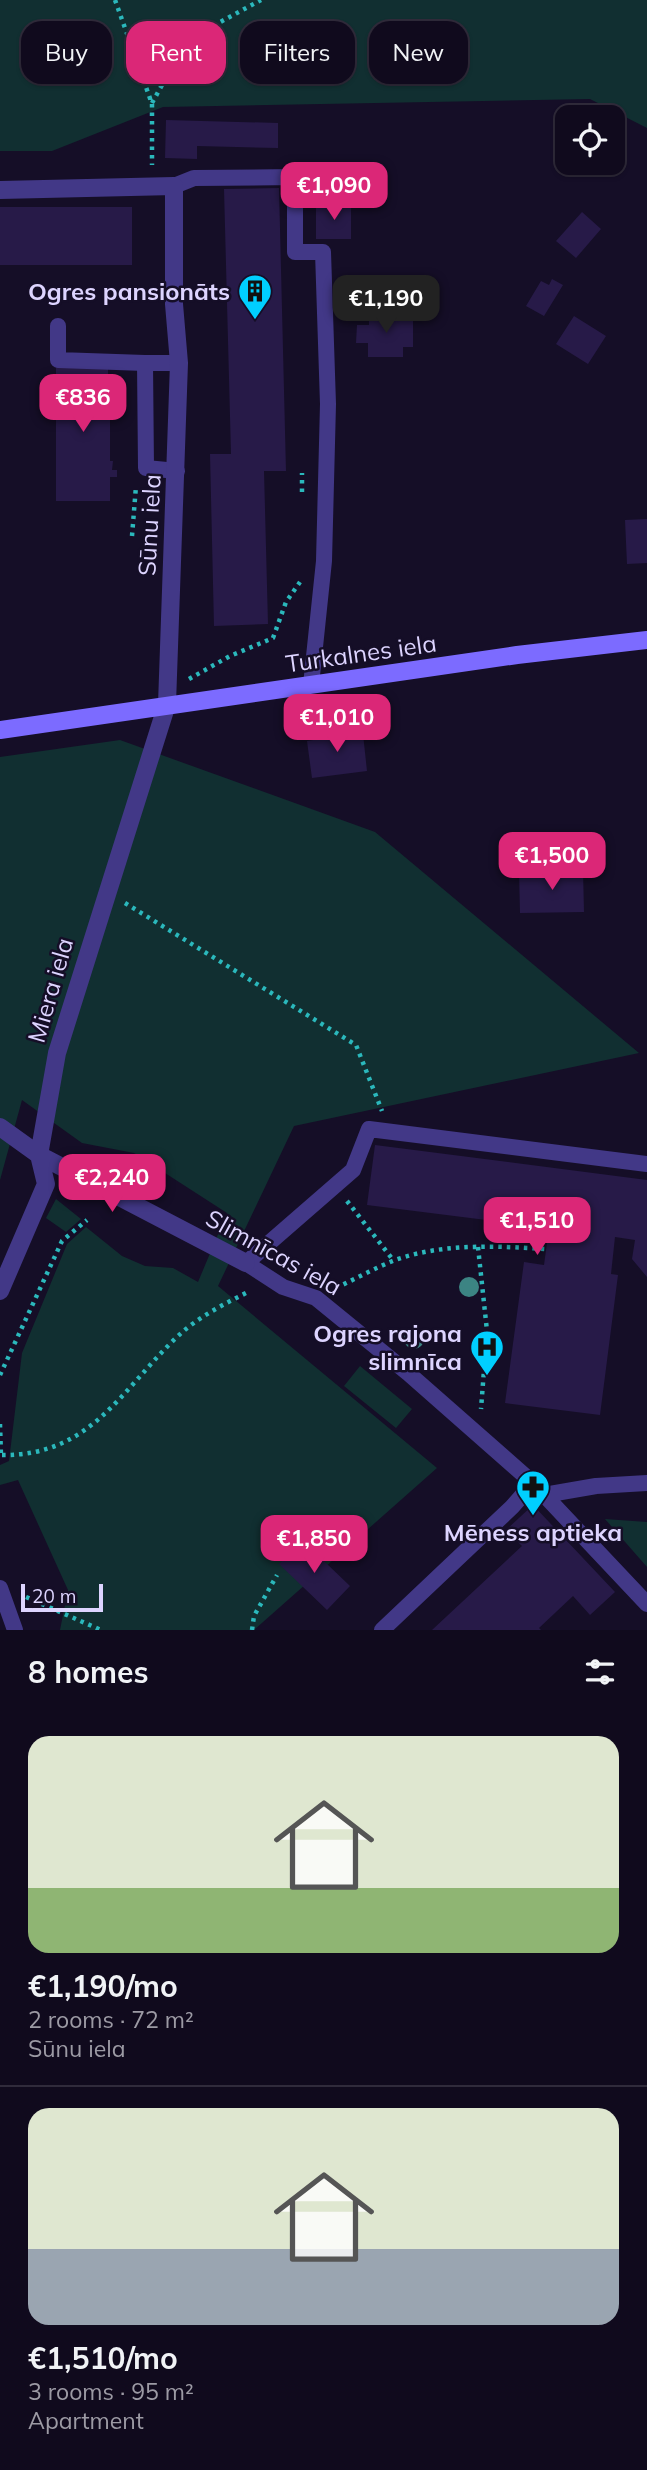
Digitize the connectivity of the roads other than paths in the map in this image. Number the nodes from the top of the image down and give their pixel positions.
1 (174, 187) junction
2 (0, 190) edge
3 (58, 326) dead end
4 (145, 363) junction
5 (179, 363) junction
6 (177, 471) junction
7 (647, 640) edge
8 (311, 685) junction
9 (167, 704) junction
10 (0, 730) edge
11 (0, 1127) edge
12 (39, 1155) junction
13 (647, 1164) edge
14 (246, 1263) junction
15 (0, 1291) edge
16 (647, 1483) edge
17 (539, 1489) junction
18 (0, 1588) edge
19 (647, 1604) edge
20 (4, 1615) edge
21 (15, 1630) edge
22 (382, 1630) edge

1 - 2 street
1 - 5 street, Sūnu iela
1 - 8 lane
3 - 4 lane
4 - 5 lane
4 - 6 lane
5 - 6 street, Sūnu iela
6 - 9 street, Sūnu iela
7 - 8 main road, Turkalnes iela
8 - 9 main road, Turkalnes iela
9 - 10 main road, Turkalnes iela
9 - 12 street, Miera iela
11 - 12 street, Slimnīcas iela
12 - 14 street, Slimnīcas iela
12 - 15 street, Miera iela
13 - 14 lane
14 - 17 lane, Slimnīcas iela
16 - 17 lane
17 - 19 lane, Slimnīcas iela
17 - 22 lane
18 - 20 lane
20 - 21 lane

